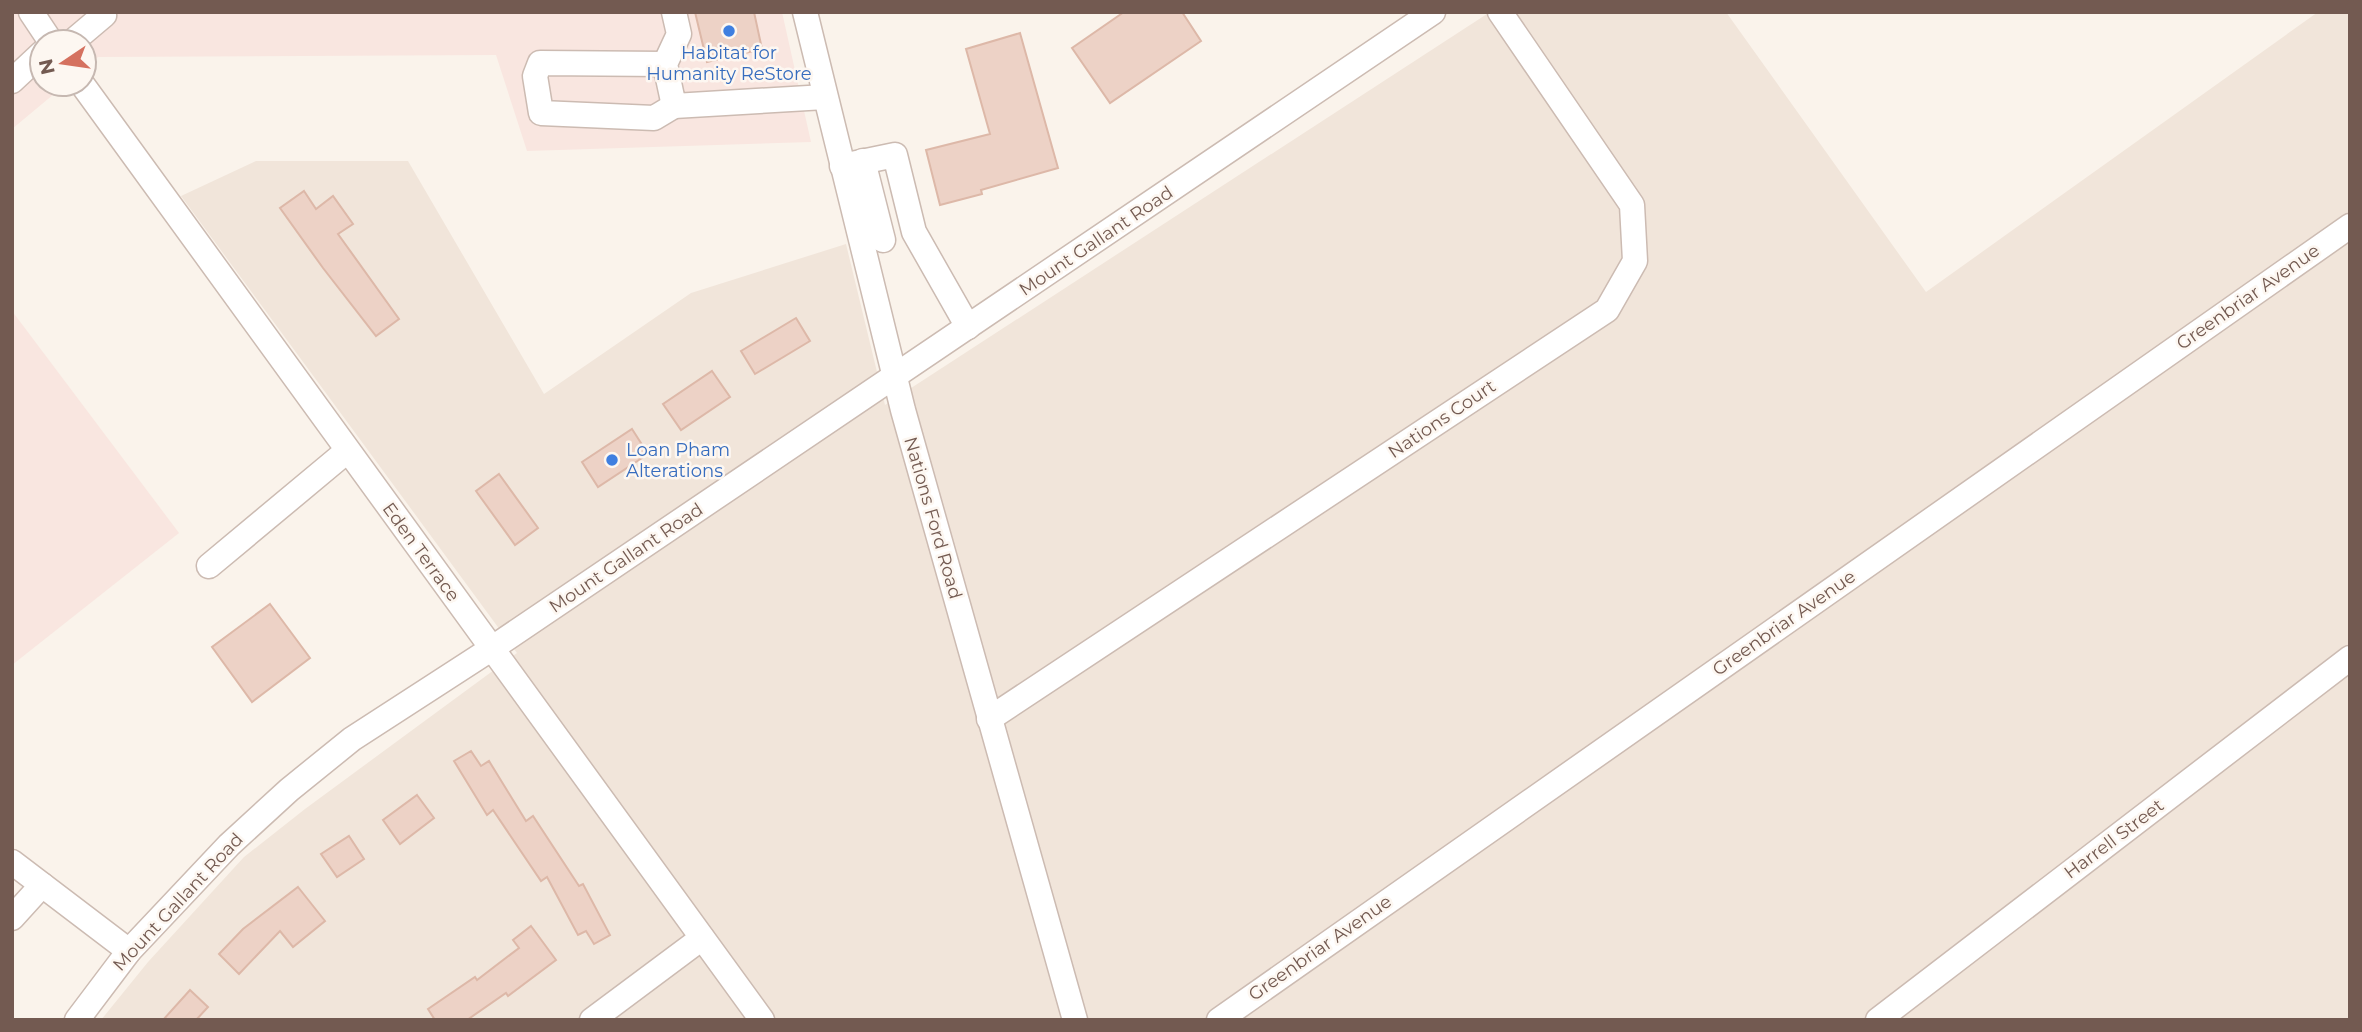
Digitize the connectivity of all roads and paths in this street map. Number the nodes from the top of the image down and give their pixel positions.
1 (31, 12) edge
2 (103, 12) edge
3 (674, 12) edge
4 (805, 12) edge
5 (1433, 12) edge
6 (1500, 12) edge
7 (42, 28) edge
8 (89, 28) edge
9 (665, 64) junction
10 (28, 66) edge
11 (12, 81) edge
12 (825, 97) junction
13 (92, 98) edge
14 (674, 106) junction
15 (853, 163) junction
16 (2350, 226) edge
17 (915, 232) junction
18 (872, 243) junction
19 (968, 327) junction
20 (895, 377) junction
21 (347, 451) junction
22 (209, 566) dead end
23 (491, 649) junction
24 (2350, 658) edge
25 (989, 719) junction
26 (12, 862) edge
27 (42, 885) junction
28 (12, 918) edge
29 (702, 939) junction
30 (129, 951) junction
31 (77, 1020) edge
32 (592, 1020) edge
33 (762, 1020) edge
34 (1075, 1020) edge
35 (1219, 1020) edge
36 (1878, 1020) edge

1 - 7 street
2 - 8 street
3 - 9 street
4 - 12 street, Nations Ford Road
5 - 19 street, Mount Gallant Road
6 - 25 street, Nations Court
9 - 14 street
9 - 14 street
10 - 11 street
12 - 14 street
12 - 15 street, Nations Ford Road
13 - 21 street, Eden Terrace
15 - 17 street
15 - 18 street, Nations Ford Road
16 - 35 street, Greenbriar Avenue
17 - 18 street
17 - 19 street
18 - 20 street, Nations Ford Road
19 - 20 street, Mount Gallant Road
20 - 23 street, Mount Gallant Road
20 - 25 street, Nations Ford Road
21 - 22 street
21 - 23 street, Eden Terrace
23 - 29 street, Eden Terrace
23 - 30 street, Mount Gallant Road
24 - 36 street, Harrell Street
25 - 34 street, Nations Ford Road
26 - 27 street
27 - 28 street
27 - 30 street
29 - 32 street
29 - 33 street, Eden Terrace
30 - 31 street, Mount Gallant Road

